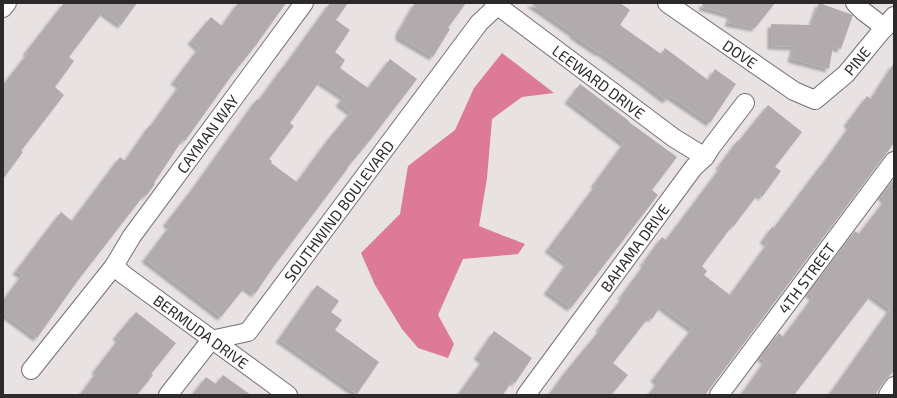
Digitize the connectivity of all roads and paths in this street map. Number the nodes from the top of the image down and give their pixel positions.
1 (7, 3) edge
2 (304, 3) edge
3 (667, 3) edge
4 (855, 3) edge
5 (495, 4) edge
6 (3, 8) edge
7 (889, 22) edge
8 (815, 100) joint
9 (745, 103) dead end
10 (705, 157) junction
11 (894, 161) edge
12 (114, 266) junction
13 (211, 340) junction
14 (31, 370) dead end
15 (894, 386) edge
16 (168, 395) edge
17 (288, 395) edge
18 (526, 395) edge
19 (719, 395) edge
20 (888, 395) edge

1 - 6 street
2 - 12 street, CAYMAN WAY
3 - 8 street, DOVE
4 - 7 street
5 - 10 street, LEEWARD DRIVE
5 - 13 street, SOUTHWIND BOULEVARD
7 - 8 street, PINE
9 - 10 street, BAHAMA DRIVE
10 - 18 street, BAHAMA DRIVE
11 - 19 street, 4TH STREET
12 - 13 street, BERMUDA DRIVE
12 - 14 street, CAYMAN WAY
13 - 16 street
13 - 17 street, BERMUDA DRIVE
15 - 20 street

